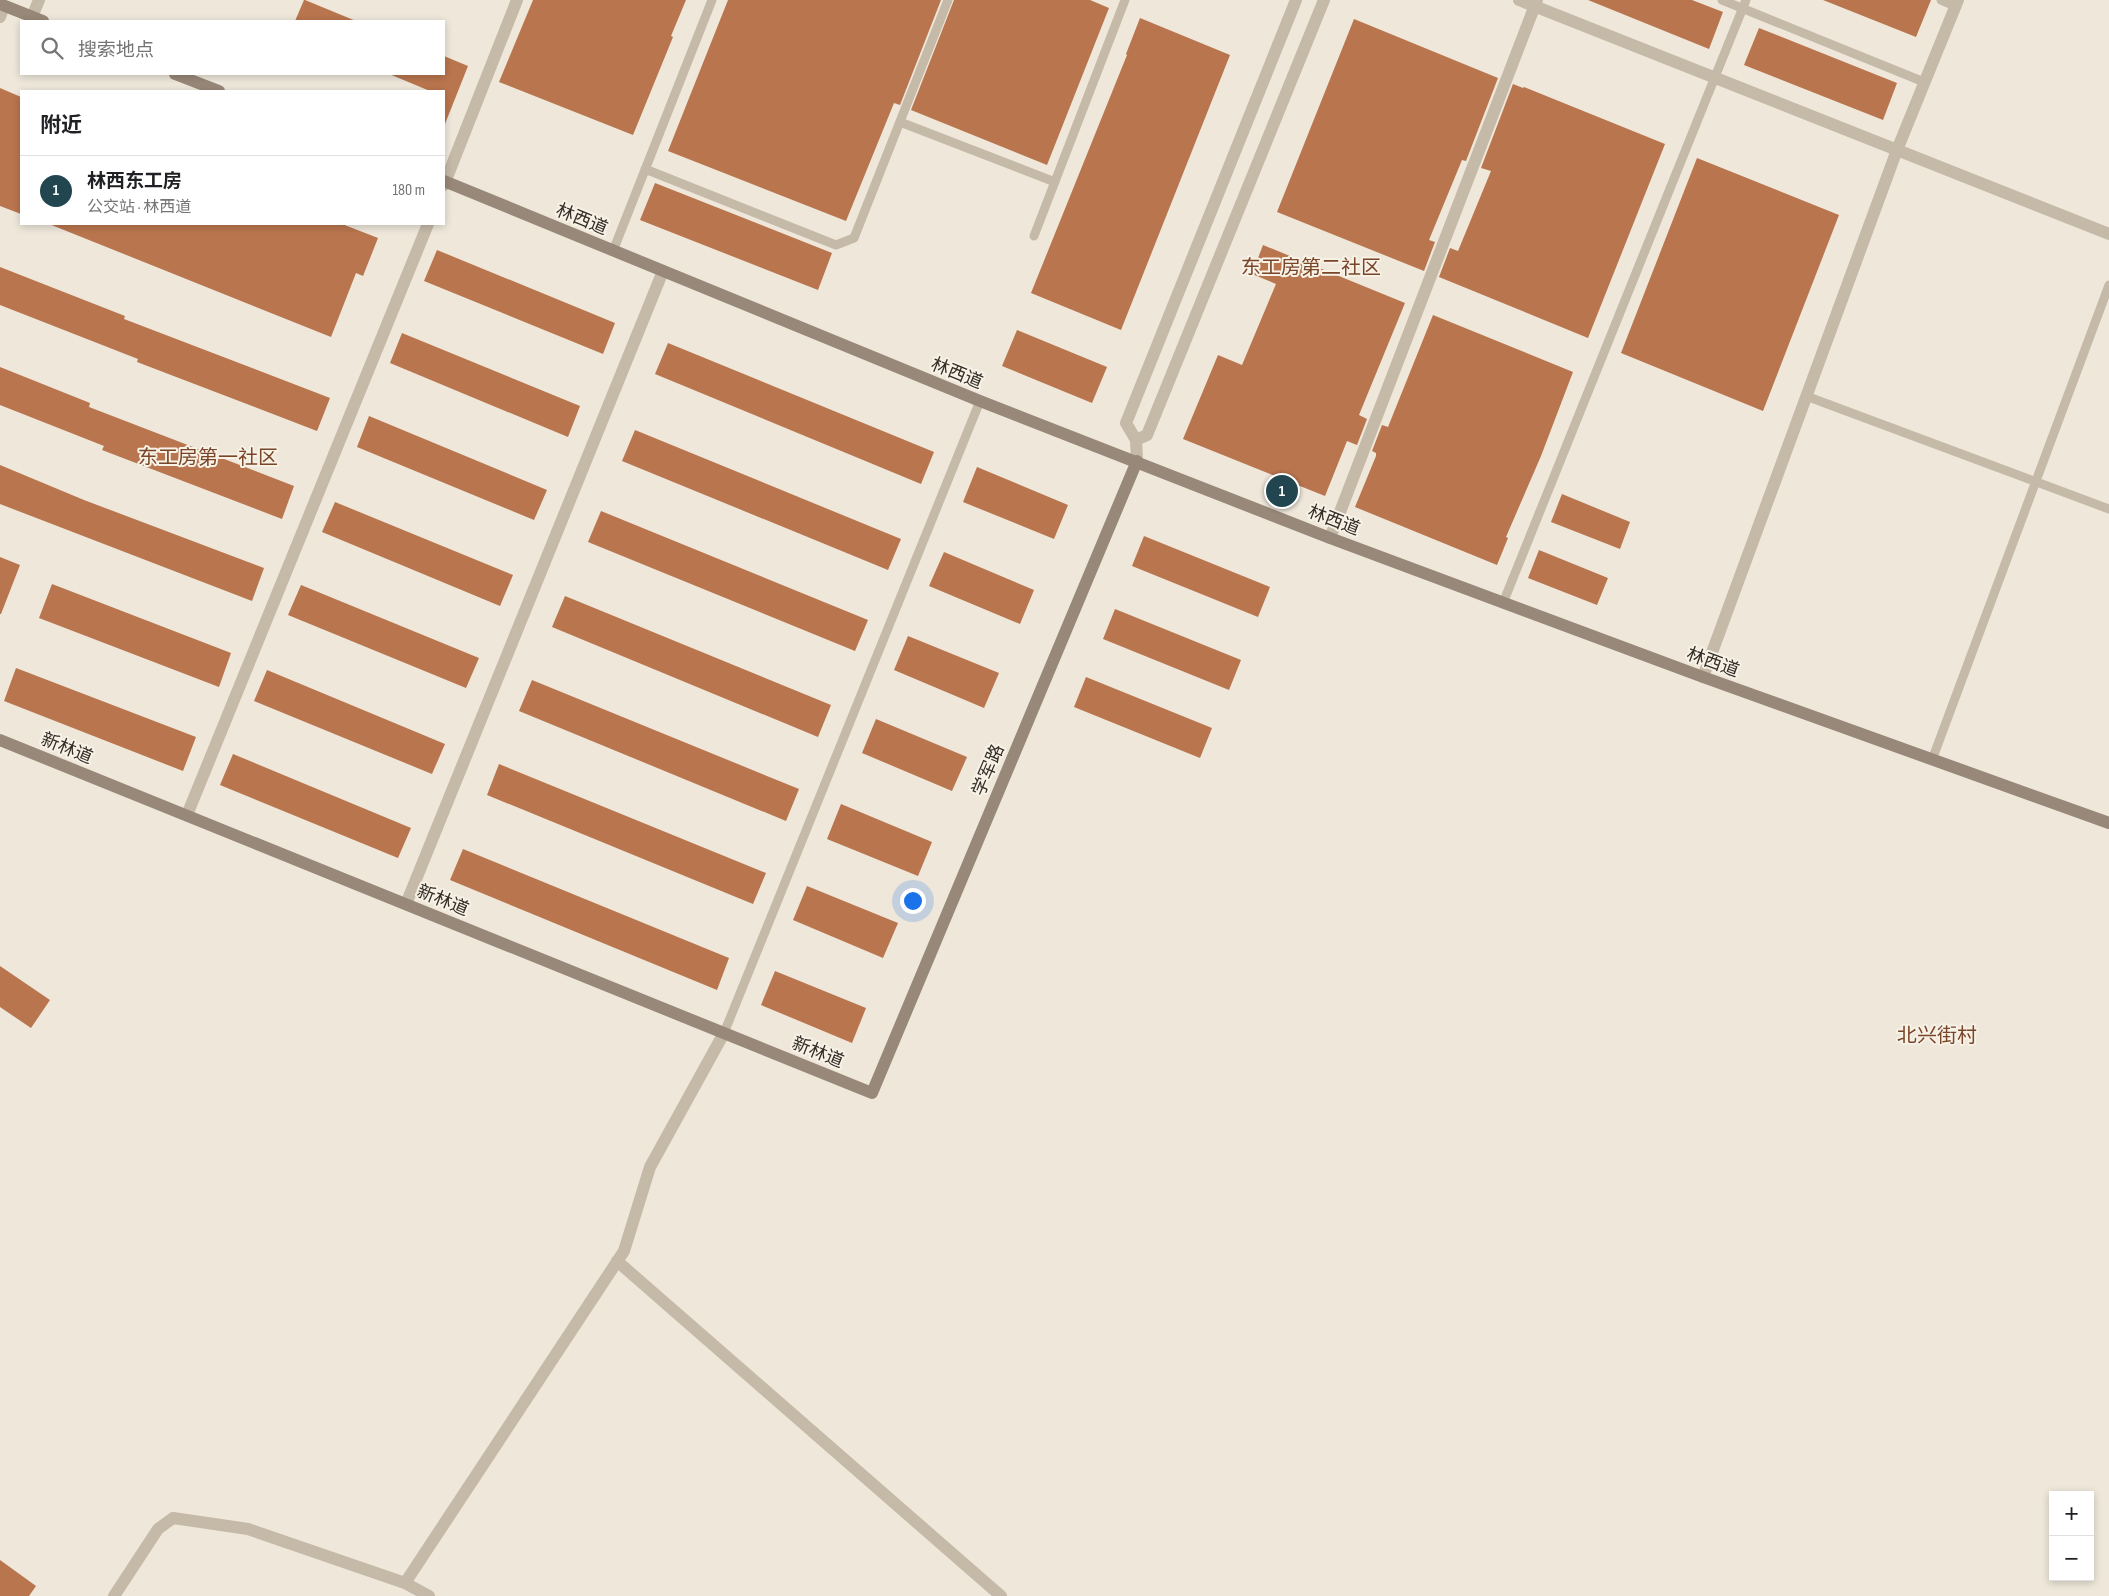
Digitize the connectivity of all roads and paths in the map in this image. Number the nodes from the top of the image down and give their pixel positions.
1 (39, 0) edge
2 (517, 0) edge
3 (712, 0) edge
4 (948, 0) edge
5 (1125, 0) edge
6 (1296, 0) edge
7 (1324, 0) edge
8 (1519, 0) edge
9 (1722, 0) edge
10 (1941, 0) edge
11 (1535, 3) edge
12 (1957, 3) edge
13 (1745, 4) edge
14 (2, 9) edge
15 (38, 19) edge
16 (178, 75) edge
17 (1715, 78) junction
18 (1924, 82) junction
19 (216, 90) edge
20 (900, 122) junction
21 (1897, 150) junction
22 (645, 169) junction
23 (445, 180) edge
24 (445, 182) edge
25 (1055, 182) junction
26 (428, 225) edge
27 (2109, 234) edge
28 (1034, 236) dead end
29 (613, 250) junction
30 (663, 271) junction
31 (2109, 285) edge
32 (1806, 396) junction
33 (980, 401) junction
34 (1136, 440) junction
35 (1137, 461) junction
36 (2036, 482) junction
37 (2109, 509) edge
38 (1330, 538) junction
39 (1503, 603) junction
40 (1702, 677) junction
41 (0, 740) edge
42 (1932, 760) junction
43 (186, 815) junction
44 (2109, 822) edge
45 (406, 904) junction
46 (724, 1032) junction
47 (872, 1092) joint
48 (617, 1261) junction
49 (405, 1583) junction
50 (114, 1596) edge
51 (428, 1596) edge
52 (1001, 1596) edge

1 - 15 street
2 - 23 street
3 - 22 lane
4 - 20 lane
5 - 25 lane
6 - 34 street
7 - 34 street
8 - 11 street
9 - 13 lane
10 - 12 lane
11 - 17 street
11 - 38 street
12 - 18 street
13 - 17 lane
13 - 18 lane
14 - 15 main road
16 - 19 main road
17 - 21 street
17 - 39 lane
18 - 21 street
20 - 22 lane
20 - 25 lane
21 - 27 street
21 - 32 street
22 - 29 lane
24 - 29 main road, 林西道
25 - 28 lane
26 - 43 street
29 - 30 main road, 林西道
30 - 33 main road, 林西道
30 - 45 street
31 - 36 lane
32 - 36 lane
32 - 40 street
33 - 35 main road, 林西道
33 - 46 lane
34 - 35 street
35 - 38 main road, 林西道
35 - 47 main road, 学军路
36 - 37 lane
36 - 42 lane
38 - 39 main road, 林西道
39 - 40 main road, 林西道
40 - 42 main road, 林西道
41 - 43 main road, 新林道
42 - 44 main road, 林西道
43 - 45 main road, 新林道
45 - 46 main road, 新林道
46 - 47 main road, 新林道
46 - 48 street
48 - 49 street
48 - 52 street
49 - 50 street
49 - 51 street

